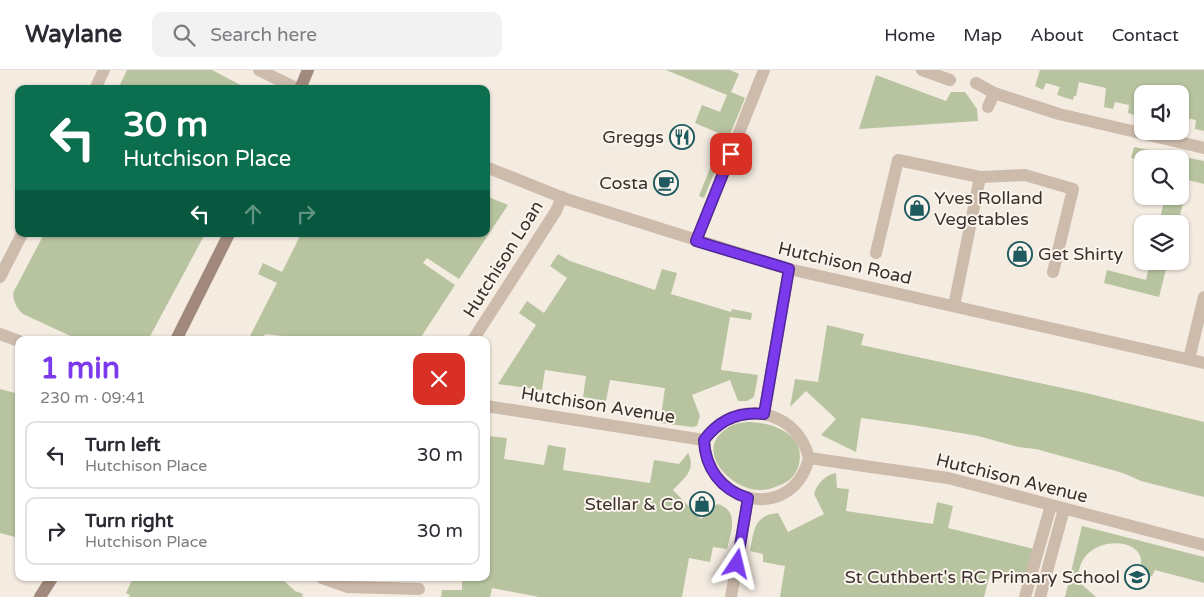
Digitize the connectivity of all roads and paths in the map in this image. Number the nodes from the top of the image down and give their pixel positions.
1 (104, 70) edge
2 (259, 70) edge
3 (308, 70) edge
4 (764, 70) edge
5 (922, 70) edge
6 (950, 80) dead end
7 (976, 83) dead end
8 (97, 85) edge
9 (291, 85) edge
10 (301, 85) edge
11 (994, 93) junction
12 (988, 107) dead end
13 (1204, 148) edge
14 (490, 169) edge
15 (980, 177) junction
16 (562, 197) junction
17 (20, 237) edge
18 (228, 237) edge
19 (696, 241) junction
20 (876, 253) dead end
21 (789, 269) junction
22 (1053, 272) dead end
23 (0, 277) edge
24 (1204, 297) edge
25 (954, 306) junction
26 (0, 334) edge
27 (178, 336) edge
28 (476, 336) edge
29 (15, 340) edge
30 (1189, 360) junction
31 (1204, 363) edge
32 (490, 407) edge
33 (764, 414) junction
34 (704, 440) junction
35 (809, 458) junction
36 (748, 498) junction
37 (1051, 505) junction
38 (1064, 509) junction
39 (1204, 545) edge
40 (50, 581) edge
41 (331, 581) edge
42 (419, 588) edge
43 (40, 597) edge
44 (731, 597) edge
45 (1025, 597) edge
46 (1040, 597) edge

1 - 8 street
2 - 9 street
3 - 10 street
4 - 19 street
5 - 6 street
7 - 11 street
11 - 12 street
11 - 13 street
14 - 16 street, Hutchison Road
15 - 20 street
15 - 22 street
15 - 25 street
16 - 19 street, Hutchison Road
16 - 28 street, Hutchison Loan
17 - 23 street
18 - 27 street
19 - 21 street, Hutchison Road
21 - 25 street, Hutchison Road
21 - 33 street
24 - 30 street
25 - 30 street, Hutchison Road
26 - 29 street
30 - 31 street, Hutchison Road
32 - 34 street, Hutchison Avenue
33 - 34 street
33 - 35 street
34 - 36 street
35 - 36 street
35 - 37 street, Hutchison Avenue
36 - 44 street
37 - 38 street, Hutchison Avenue
37 - 45 street
38 - 39 street, Hutchison Avenue
38 - 46 street
40 - 43 street
41 - 42 street

